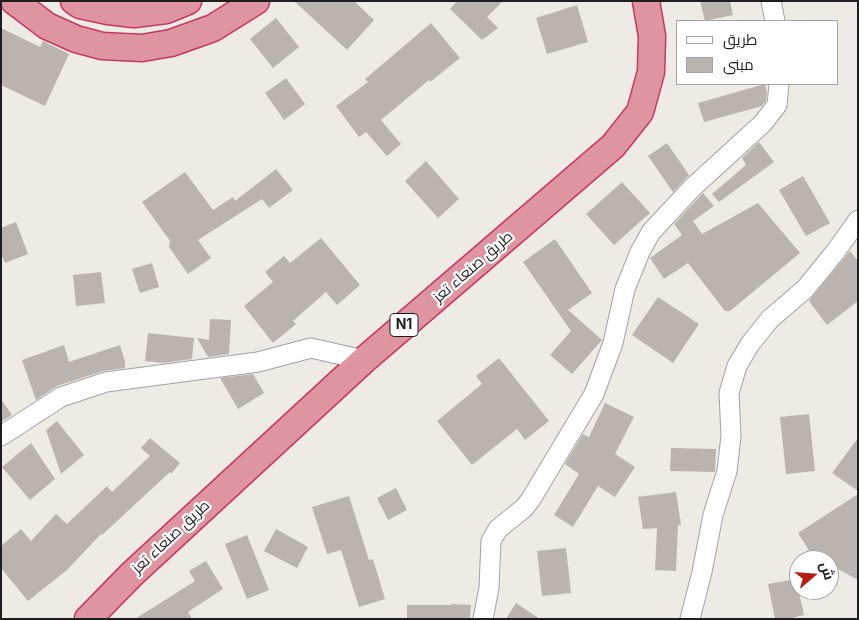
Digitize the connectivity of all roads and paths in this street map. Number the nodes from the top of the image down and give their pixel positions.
1 (14, 1) edge
2 (74, 1) edge
3 (188, 1) edge
4 (256, 1) edge
5 (646, 1) edge
6 (771, 1) edge
7 (774, 20) edge
8 (779, 85) edge
9 (858, 220) edge
10 (364, 360) junction
11 (1, 436) edge
12 (88, 619) edge
13 (483, 619) edge
14 (690, 619) edge

1 - 4 highway
2 - 3 highway
5 - 10 highway, طريق صنعاء تعز / N1
6 - 7 street
8 - 13 street
9 - 14 street
10 - 11 street
10 - 12 highway, طريق صنعاء تعز / N1

